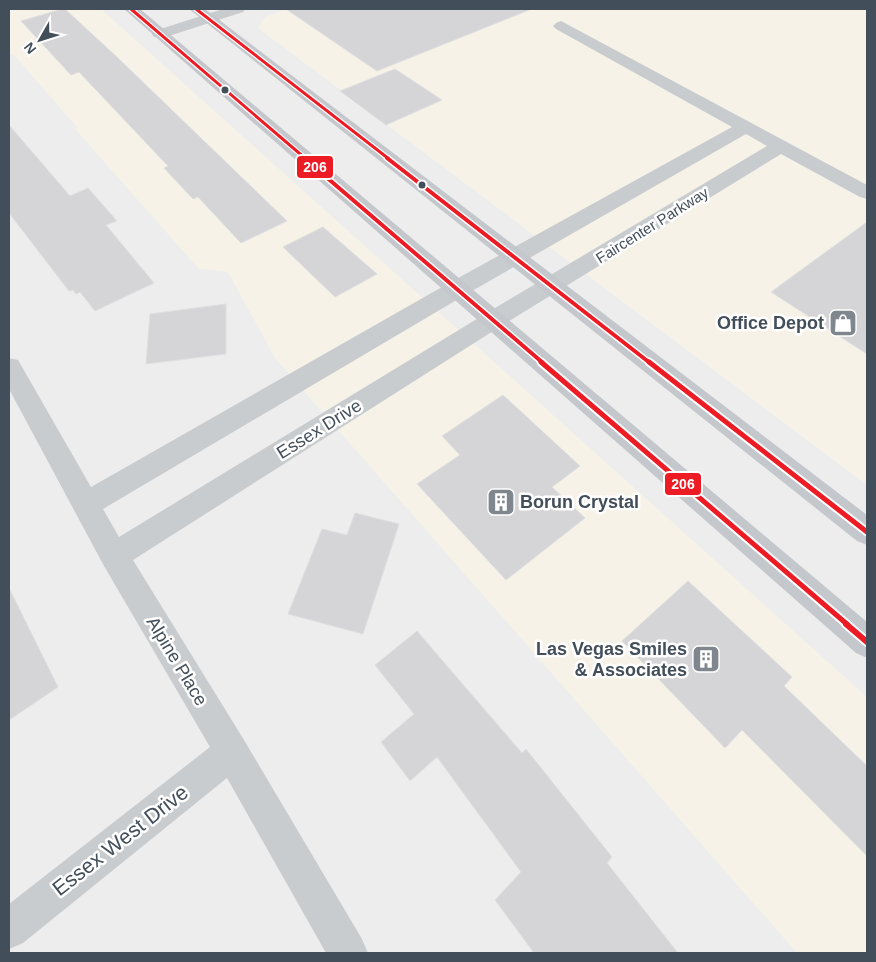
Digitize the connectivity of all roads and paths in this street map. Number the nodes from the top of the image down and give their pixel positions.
1 (131, 9) edge
2 (238, 9) edge
3 (202, 14) edge
4 (561, 26) dead end
5 (160, 34) junction
6 (745, 127) junction
7 (780, 146) junction
8 (867, 193) edge
9 (515, 257) junction
10 (552, 286) junction
11 (457, 289) junction
12 (523, 302) joint
13 (494, 320) junction
14 (11, 374) edge
15 (85, 505) junction
16 (867, 532) edge
17 (114, 556) junction
18 (867, 642) edge
19 (232, 752) junction
20 (9, 928) edge
21 (348, 953) edge

1 - 5 main road
2 - 3 street
3 - 5 street
3 - 9 main road
4 - 6 street
5 - 11 main road
6 - 7 street
6 - 9 street
7 - 8 street
7 - 10 street, Faircenter Parkway
9 - 10 main road
9 - 11 street
10 - 12 street, Faircenter Parkway
10 - 16 main road
11 - 13 main road
11 - 15 street
12 - 13 street, Essex Drive
13 - 17 street, Essex Drive
13 - 18 main road
14 - 15 street, Alpine Place
15 - 17 street, Alpine Place
17 - 19 street, Alpine Place
19 - 20 street, Essex West Drive
19 - 21 street, Alpine Place

